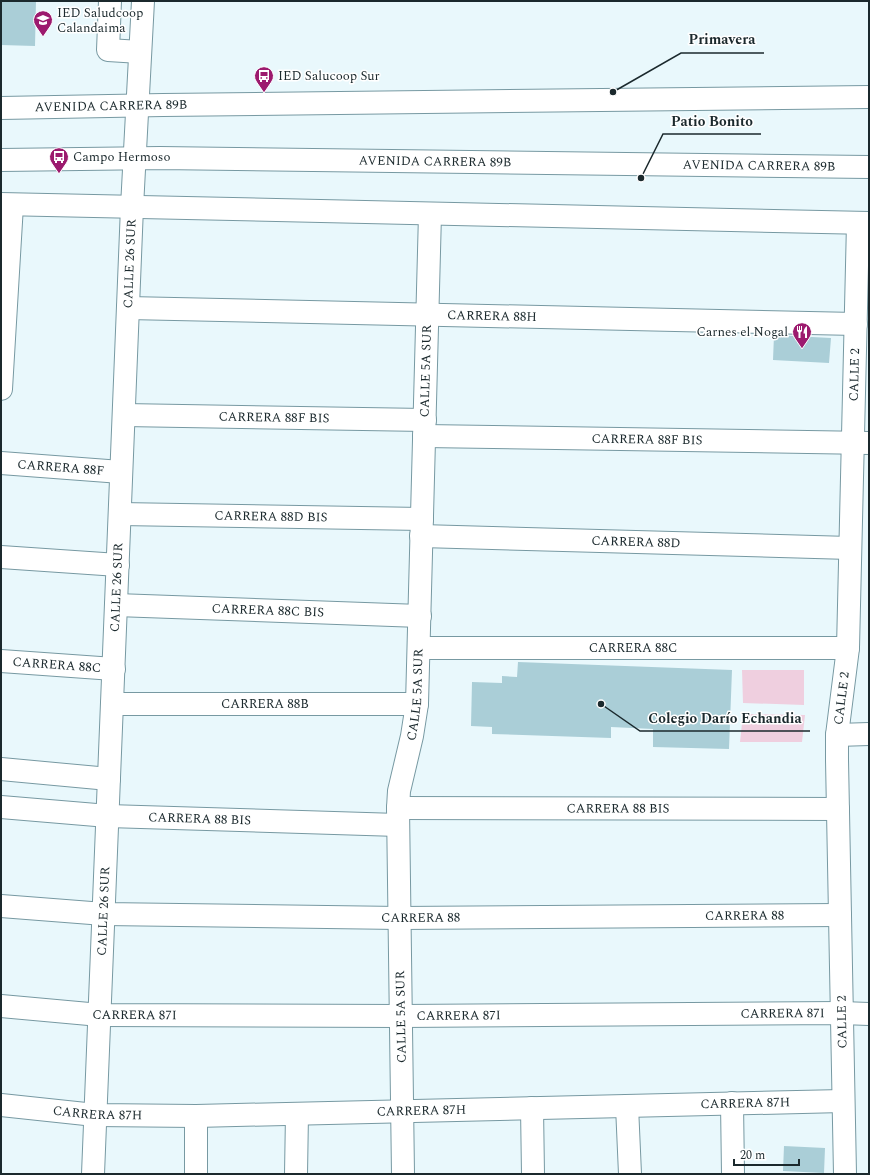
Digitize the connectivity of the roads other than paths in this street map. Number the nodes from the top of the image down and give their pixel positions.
1 (110, 1) edge
2 (142, 1) edge
3 (140, 52) junction
4 (869, 97) edge
5 (137, 106) junction
6 (1, 108) edge
7 (134, 158) junction
8 (1, 160) edge
9 (869, 168) edge
10 (7, 205) edge
11 (132, 207) junction
12 (430, 214) junction
13 (863, 223) edge
14 (128, 308) junction
15 (427, 314) junction
16 (856, 324) junction
17 (1, 389) edge
18 (124, 415) junction
19 (424, 428) junction
20 (861, 443) edge
21 (1, 463) edge
22 (122, 472) junction
23 (120, 514) junction
24 (422, 527) junction
25 (850, 548) junction
26 (1, 557) edge
27 (118, 565) junction
28 (116, 606) junction
29 (420, 616) junction
30 (418, 648) junction
31 (848, 648) junction
32 (1, 661) edge
33 (114, 669) junction
34 (112, 704) junction
35 (417, 704) junction
36 (869, 734) edge
37 (837, 735) junction
38 (1, 769) edge
39 (109, 779) junction
40 (1, 807) edge
41 (838, 809) junction
42 (108, 816) junction
43 (398, 816) junction
44 (1, 906) edge
45 (104, 914) junction
46 (840, 914) junction
47 (400, 918) junction
48 (1, 1006) edge
49 (842, 1013) junction
50 (869, 1014) edge
51 (100, 1016) junction
52 (401, 1016) junction
53 (843, 1101) junction
54 (732, 1103) junction
55 (1, 1105) edge
56 (627, 1106) junction
57 (532, 1108) junction
58 (402, 1111) junction
59 (297, 1114) junction
60 (95, 1116) junction
61 (196, 1116) junction
62 (93, 1174) edge
63 (196, 1174) edge
64 (296, 1174) edge
65 (403, 1174) edge
66 (533, 1174) edge
67 (630, 1174) edge
68 (733, 1174) edge
69 (845, 1174) edge

1 - 3 street
2 - 3 street, CALLE 26 SUR
3 - 5 street, CALLE 26 SUR
4 - 5 street, AVENIDA CARRERA 89B
5 - 6 street, AVENIDA CARRERA 89B
5 - 7 street, CALLE 26 SUR
7 - 8 street, AVENIDA CARRERA 89B
7 - 9 street, AVENIDA CARRERA 89B
7 - 11 street, CALLE 26 SUR
10 - 11 street
10 - 17 street
11 - 12 street
11 - 14 street, CALLE 26 SUR
12 - 13 street
12 - 15 street, CALLE 5A SUR
13 - 16 street, CALLE 2
14 - 15 street, CARRERA 88H
14 - 18 street, CALLE 26 SUR
15 - 16 street, CARRERA 88H
15 - 19 street, CALLE 5A SUR
16 - 20 street, CALLE 2
18 - 19 street, CARRERA 88F BIS
18 - 22 street, CALLE 26 SUR
19 - 20 street, CARRERA 88F BIS
19 - 24 street, CALLE 5A SUR
20 - 25 street, CALLE 2
21 - 22 street, CARRERA 88F
22 - 23 street, CALLE 26 SUR
23 - 24 street, CARRERA 88D BIS
23 - 27 street, CALLE 26 SUR
24 - 25 street, CARRERA 88D
24 - 29 street, CALLE 5A SUR
25 - 31 street, CALLE 2
26 - 27 street
27 - 28 street, CALLE 26 SUR
28 - 29 street, CARRERA 88C BIS
28 - 33 street, CALLE 26 SUR
29 - 30 street, CALLE 5A SUR
30 - 31 street, CARRERA 88C
30 - 35 street, CALLE 5A SUR
31 - 37 street, CALLE 2
32 - 33 street, CARRERA 88C
33 - 34 street, CALLE 26 SUR
34 - 35 street, CARRERA 88B
34 - 39 street, CALLE 26 SUR
35 - 43 street, CALLE 5A SUR
36 - 37 street
37 - 41 street, CALLE 2
38 - 39 street
39 - 42 street, CALLE 26 SUR
40 - 42 street, CARRERA 88 BIS
41 - 43 street, CARRERA 88 BIS
41 - 46 street, CALLE 2
42 - 43 street, CARRERA 88 BIS
42 - 45 street, CALLE 26 SUR
43 - 47 street, CALLE 5A SUR
44 - 45 street, CARRERA 88
45 - 47 street, CARRERA 88
45 - 51 street, CALLE 26 SUR
46 - 47 street, CARRERA 88
46 - 49 street, CALLE 2
47 - 52 street, CALLE 5A SUR
48 - 51 street, CARRERA 87I
49 - 50 street, CARRERA 87I
49 - 52 street, CARRERA 87I
49 - 53 street, CALLE 2
51 - 52 street, CARRERA 87I
51 - 60 street, CALLE 26 SUR
52 - 58 street, CALLE 5A SUR
53 - 54 street, CARRERA 87H
53 - 69 street, CALLE 2
54 - 56 street, CARRERA 87H
54 - 68 street
55 - 60 street, CARRERA 87H
56 - 57 street, CARRERA 87H
56 - 67 street
57 - 58 street, CARRERA 87H
57 - 66 street
58 - 59 street, CARRERA 87H
58 - 65 street, CALLE 5A SUR
59 - 61 street, CARRERA 87H
59 - 64 street
60 - 61 street, CARRERA 87H
60 - 62 street, CALLE 26 SUR
61 - 63 street

